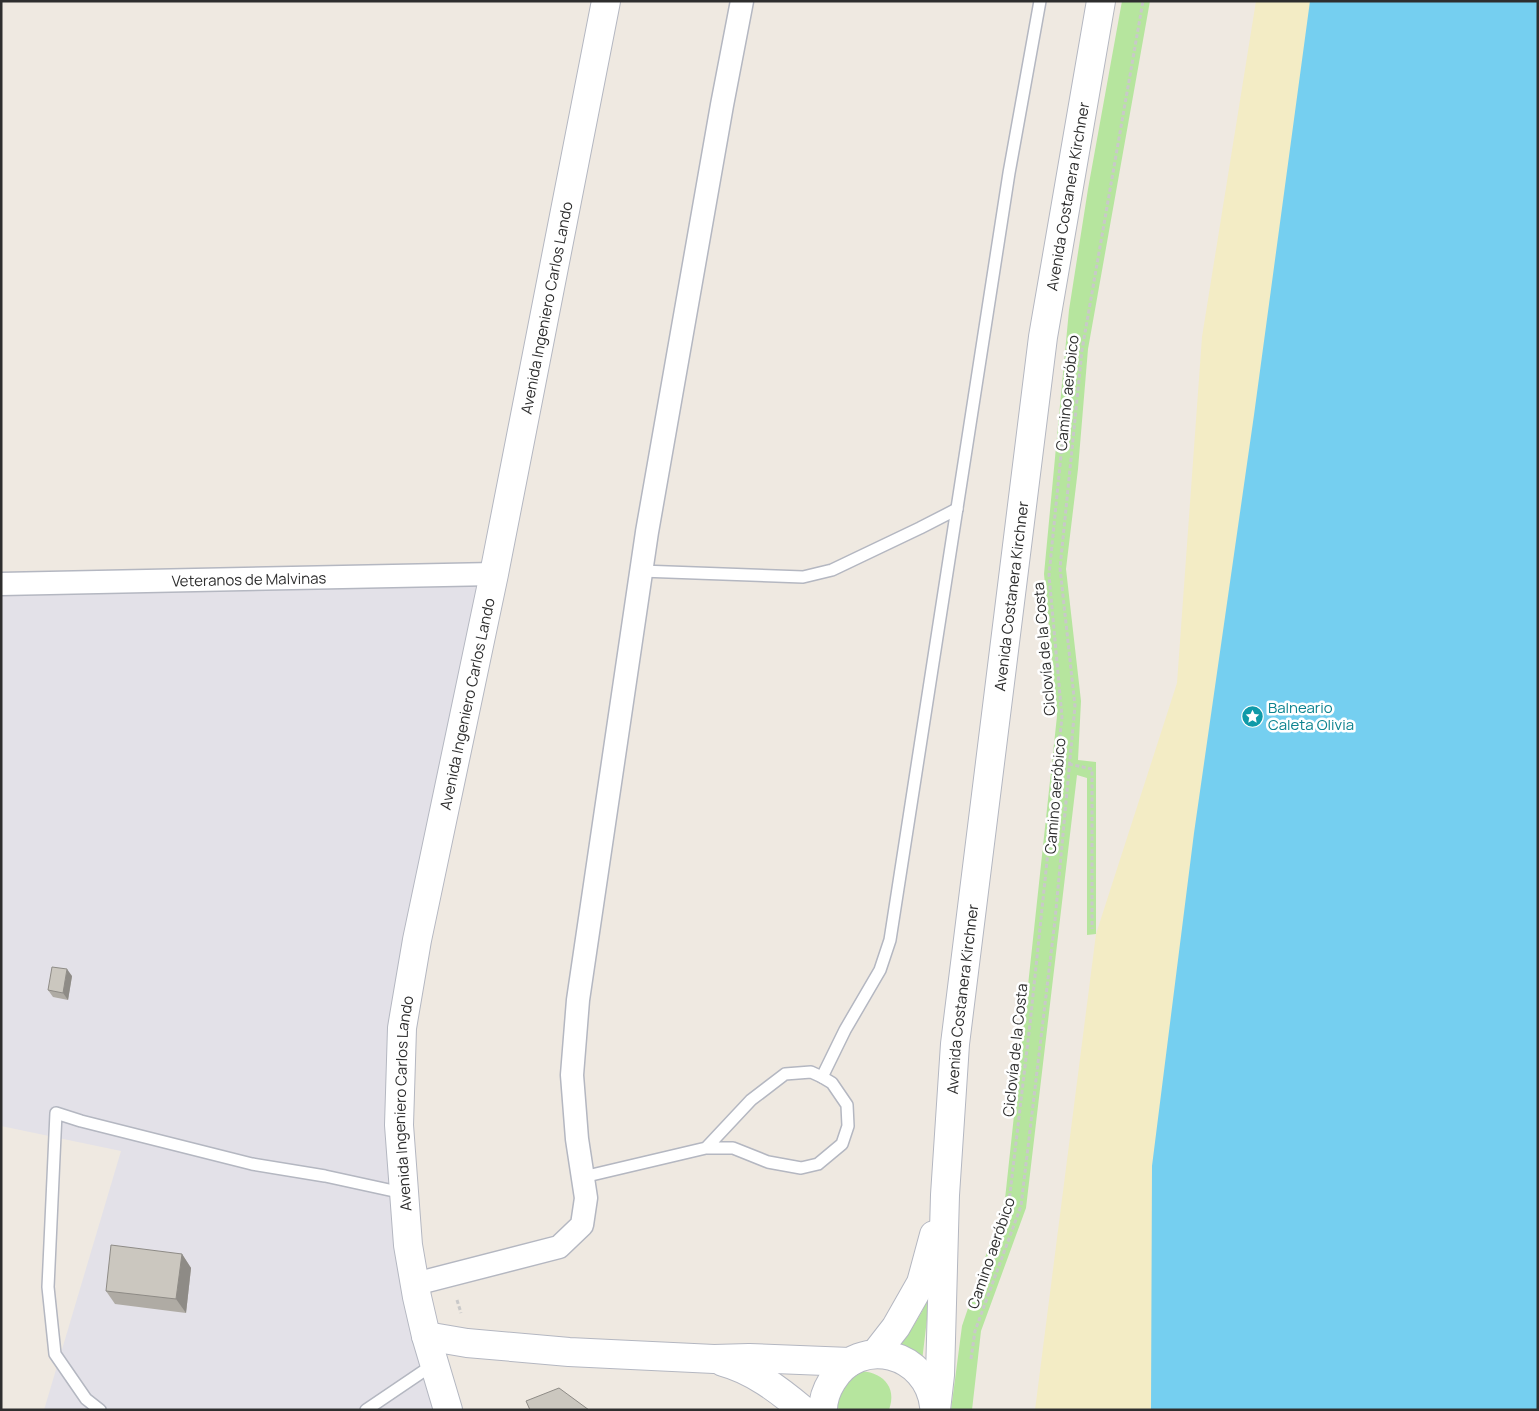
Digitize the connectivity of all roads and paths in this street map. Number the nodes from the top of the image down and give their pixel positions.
1 (606, 1) edge
2 (742, 1) edge
3 (1040, 1) edge
4 (1101, 1) edge
5 (1143, 1) edge
6 (1068, 388) dead end
7 (957, 508) junction
8 (641, 572) junction
9 (494, 574) junction
10 (1, 584) edge
11 (1069, 764) junction
12 (1092, 929) dead end
13 (822, 1077) junction
14 (706, 1148) junction
15 (583, 1177) junction
16 (403, 1193) junction
17 (945, 1195) junction
18 (415, 1284) junction
19 (971, 1310) dead end
20 (426, 1336) junction
21 (862, 1358) junction
22 (714, 1359) junction
23 (971, 1361) dead end
24 (434, 1364) junction
25 (100, 1410) edge
26 (366, 1410) edge
27 (448, 1410) edge
28 (803, 1410) edge
29 (823, 1410) edge
30 (935, 1410) edge

1 - 9 street, Avenida Ingeniero Carlos Lando
2 - 8 street
3 - 7 lane
4 - 17 street, Avenida Costanera Kirchner
5 - 11 path, Camino aeróbico
6 - 19 path, Ciclovía de la Costa
7 - 8 lane
7 - 13 lane
8 - 15 street
9 - 10 street, Veteranos de Malvinas
9 - 16 street, Avenida Ingeniero Carlos Lando
11 - 12 path
11 - 23 path, Camino aeróbico
13 - 14 lane
13 - 14 lane
14 - 15 lane
15 - 18 street
16 - 18 street, Avenida Ingeniero Carlos Lando
16 - 25 lane
17 - 21 street
17 - 30 street
18 - 20 street, Avenida Ingeniero Carlos Lando
20 - 22 street
20 - 24 street, Avenida Ingeniero Carlos Lando
21 - 22 street
21 - 29 street
21 - 30 street
22 - 28 street
24 - 26 lane
24 - 27 street, Avenida Ingeniero Carlos Lando

